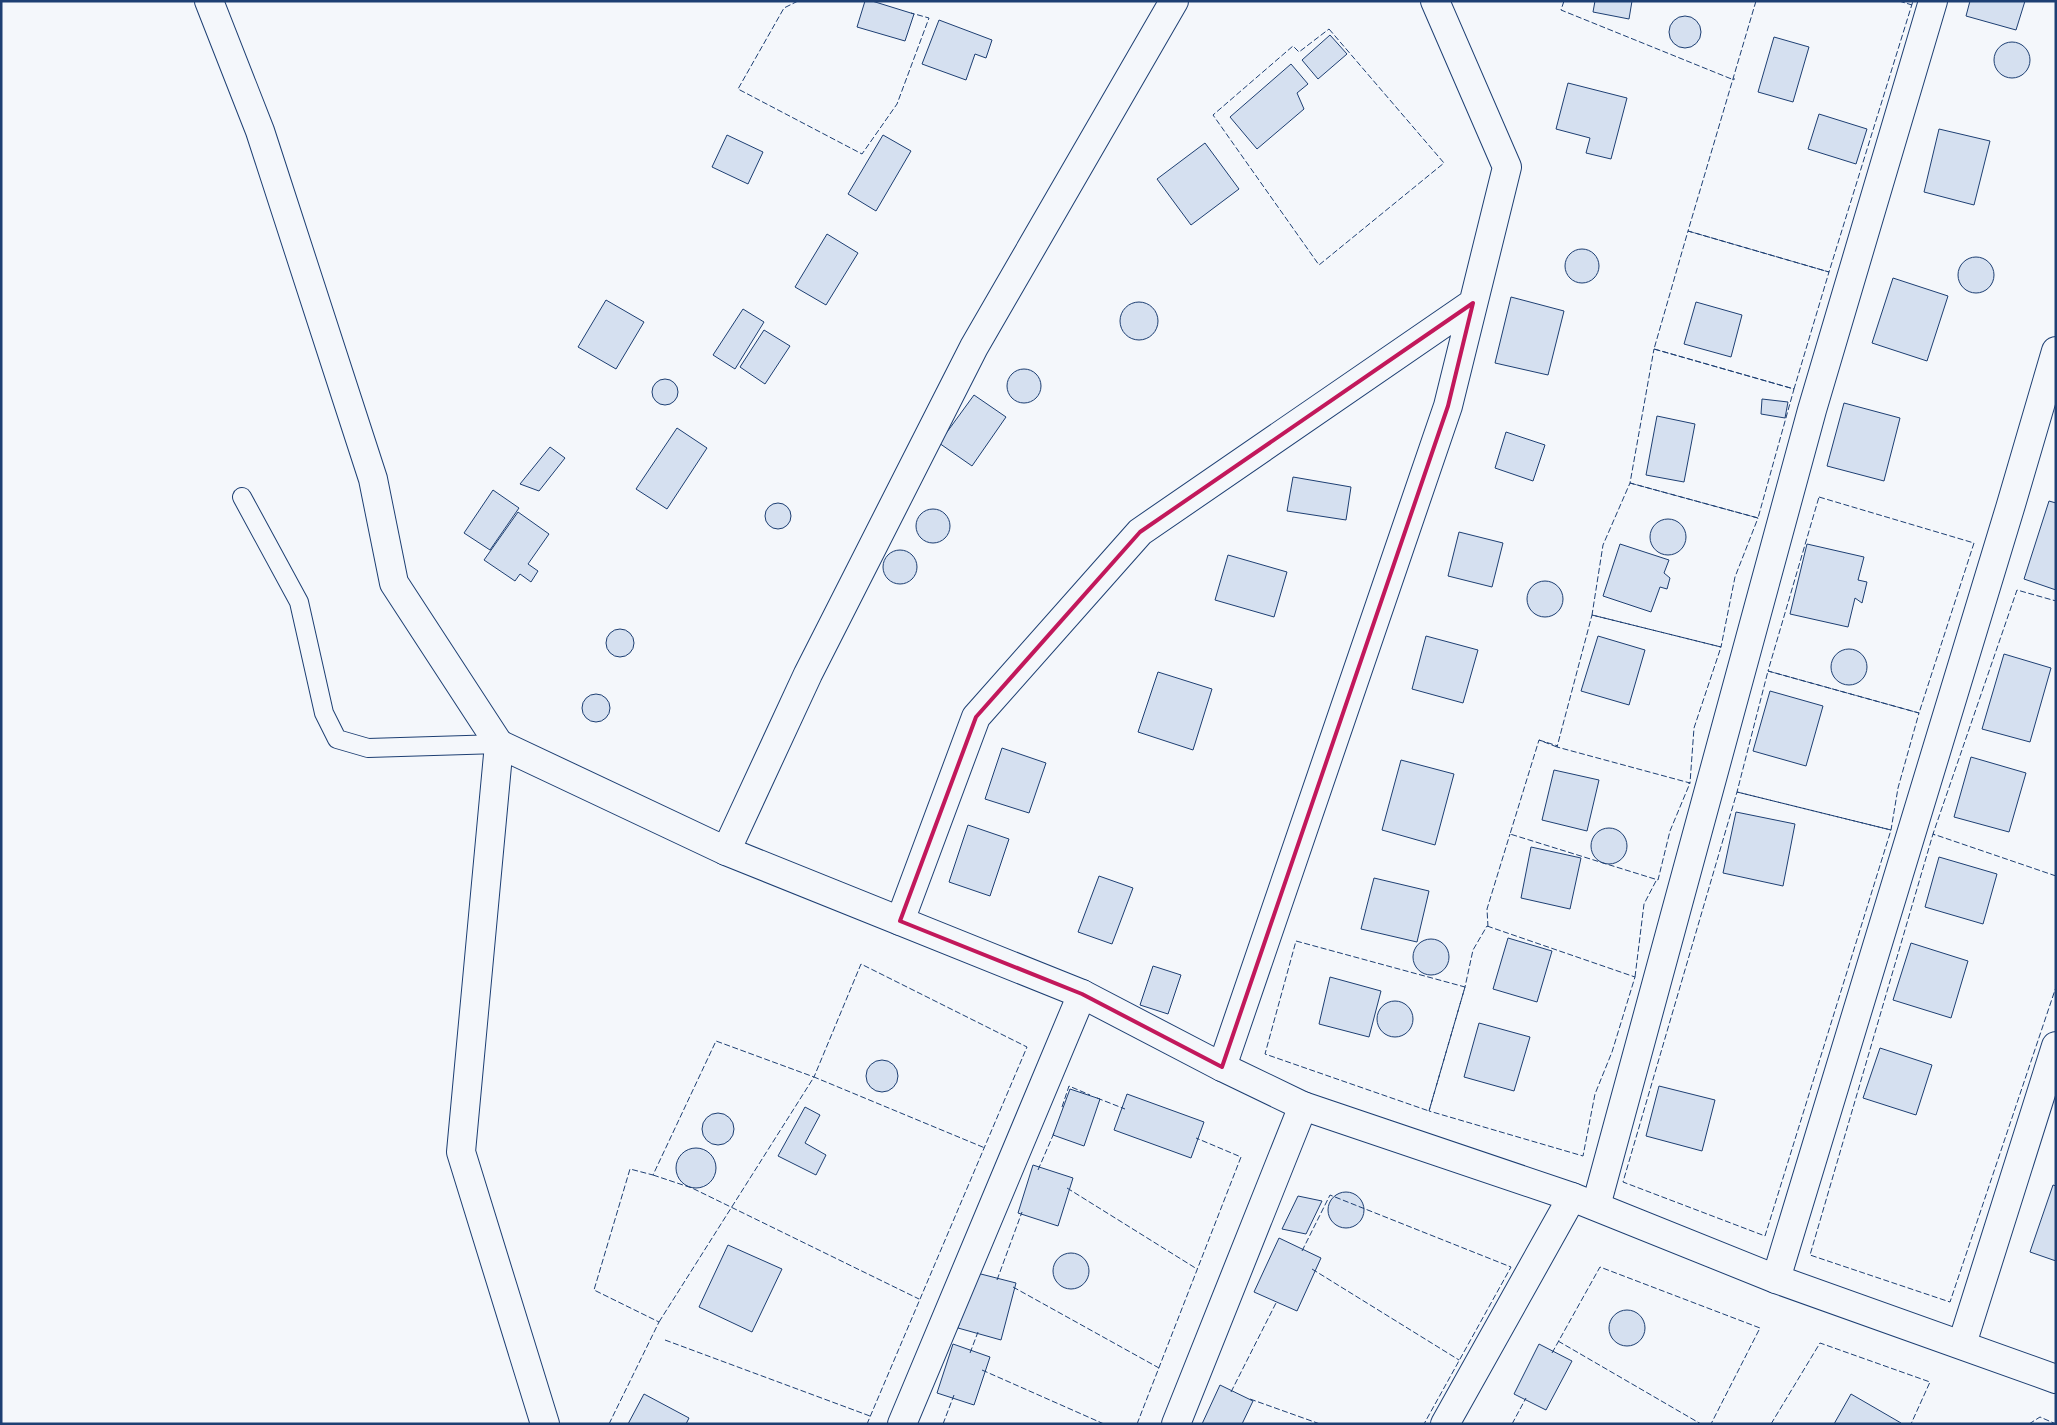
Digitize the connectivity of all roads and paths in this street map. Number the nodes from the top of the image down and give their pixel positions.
1 (209, 1) edge
2 (1174, 1) edge
3 (1436, 1) edge
4 (1933, 1) edge
5 (1473, 303) junction
6 (2056, 351) edge
7 (242, 497) dead end
8 (499, 744) junction
9 (726, 851) junction
10 (900, 921) junction
11 (1082, 994) junction
12 (2056, 1046) edge
13 (1222, 1067) junction
14 (1303, 1106) junction
15 (1584, 1202) junction
16 (1776, 1279) junction
17 (1962, 1344) junction
18 (2056, 1379) edge
19 (545, 1424) edge
20 (902, 1424) edge
21 (1176, 1424) edge
22 (1445, 1424) edge

1 - 8 street
2 - 9 street
3 - 5 street
4 - 15 street
5 - 10 street
5 - 13 street
6 - 16 street
7 - 8 lane
8 - 9 street
8 - 19 street
9 - 10 street
10 - 11 street
11 - 13 street
11 - 20 street
12 - 17 street
13 - 14 street
14 - 15 street
14 - 21 street
15 - 16 street
15 - 22 street
16 - 17 street
17 - 18 street

